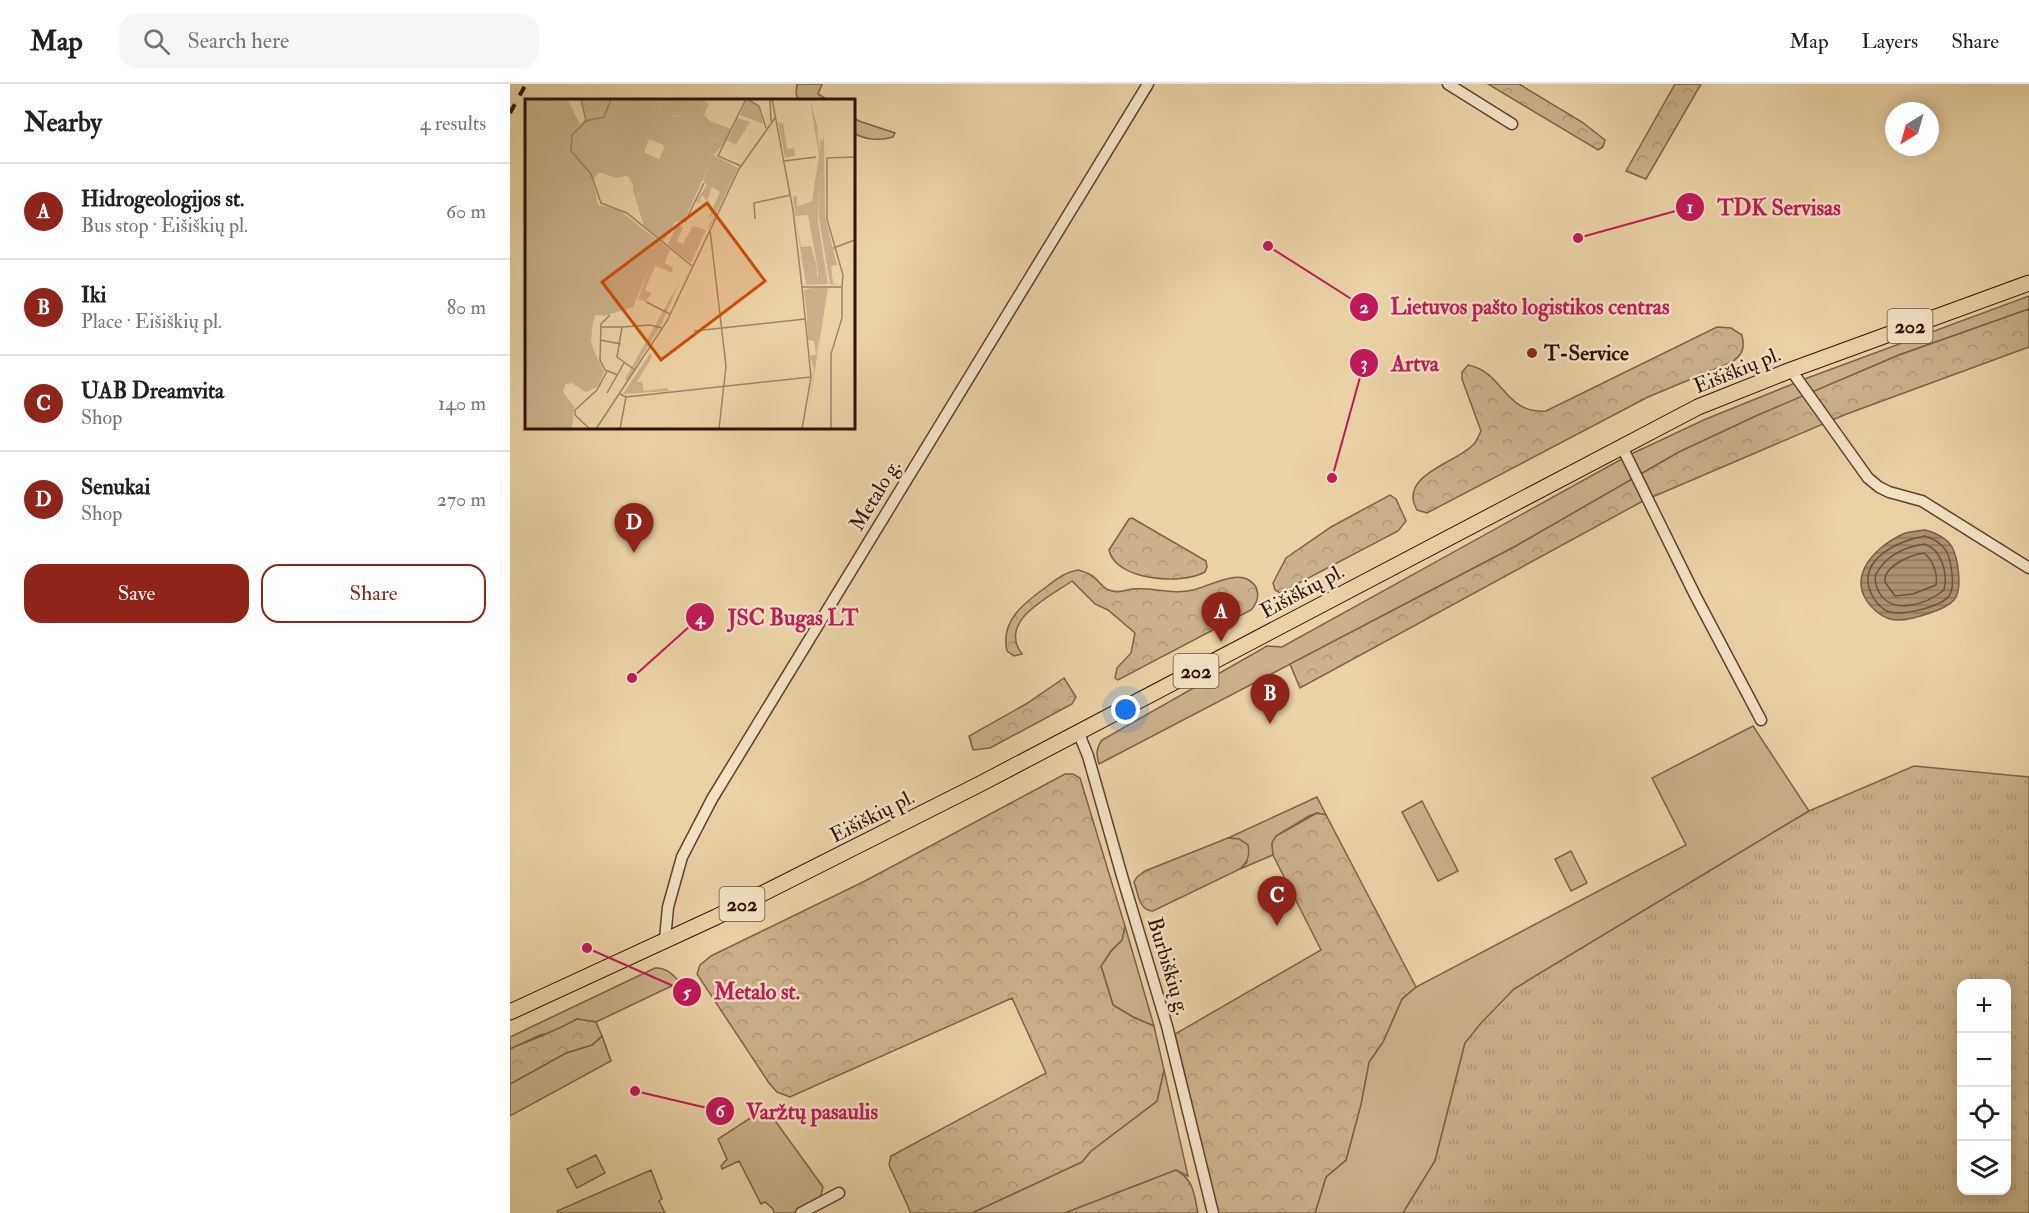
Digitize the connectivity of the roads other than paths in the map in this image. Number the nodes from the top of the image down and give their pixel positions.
1 (1148, 84) edge
2 (1448, 84) edge
3 (1512, 124) dead end
4 (2029, 283) edge
5 (1791, 370) junction
6 (1622, 447) junction
7 (2029, 568) edge
8 (1761, 720) dead end
9 (1079, 734) junction
10 (665, 939) junction
11 (510, 1012) edge
12 (839, 1193) dead end
13 (801, 1213) edge
14 (1213, 1213) edge

1 - 10 street, Metalo g.
2 - 3 street
4 - 5 main road, Eišiškių pl. / 202
5 - 6 main road, Eišiškių pl. / 202
5 - 7 street
6 - 8 street
6 - 9 main road, Eišiškių pl. / 202
9 - 10 main road, Eišiškių pl. / 202
9 - 14 street, Burbiškių g.
10 - 11 main road, Eišiškių pl. / 202
12 - 13 street

